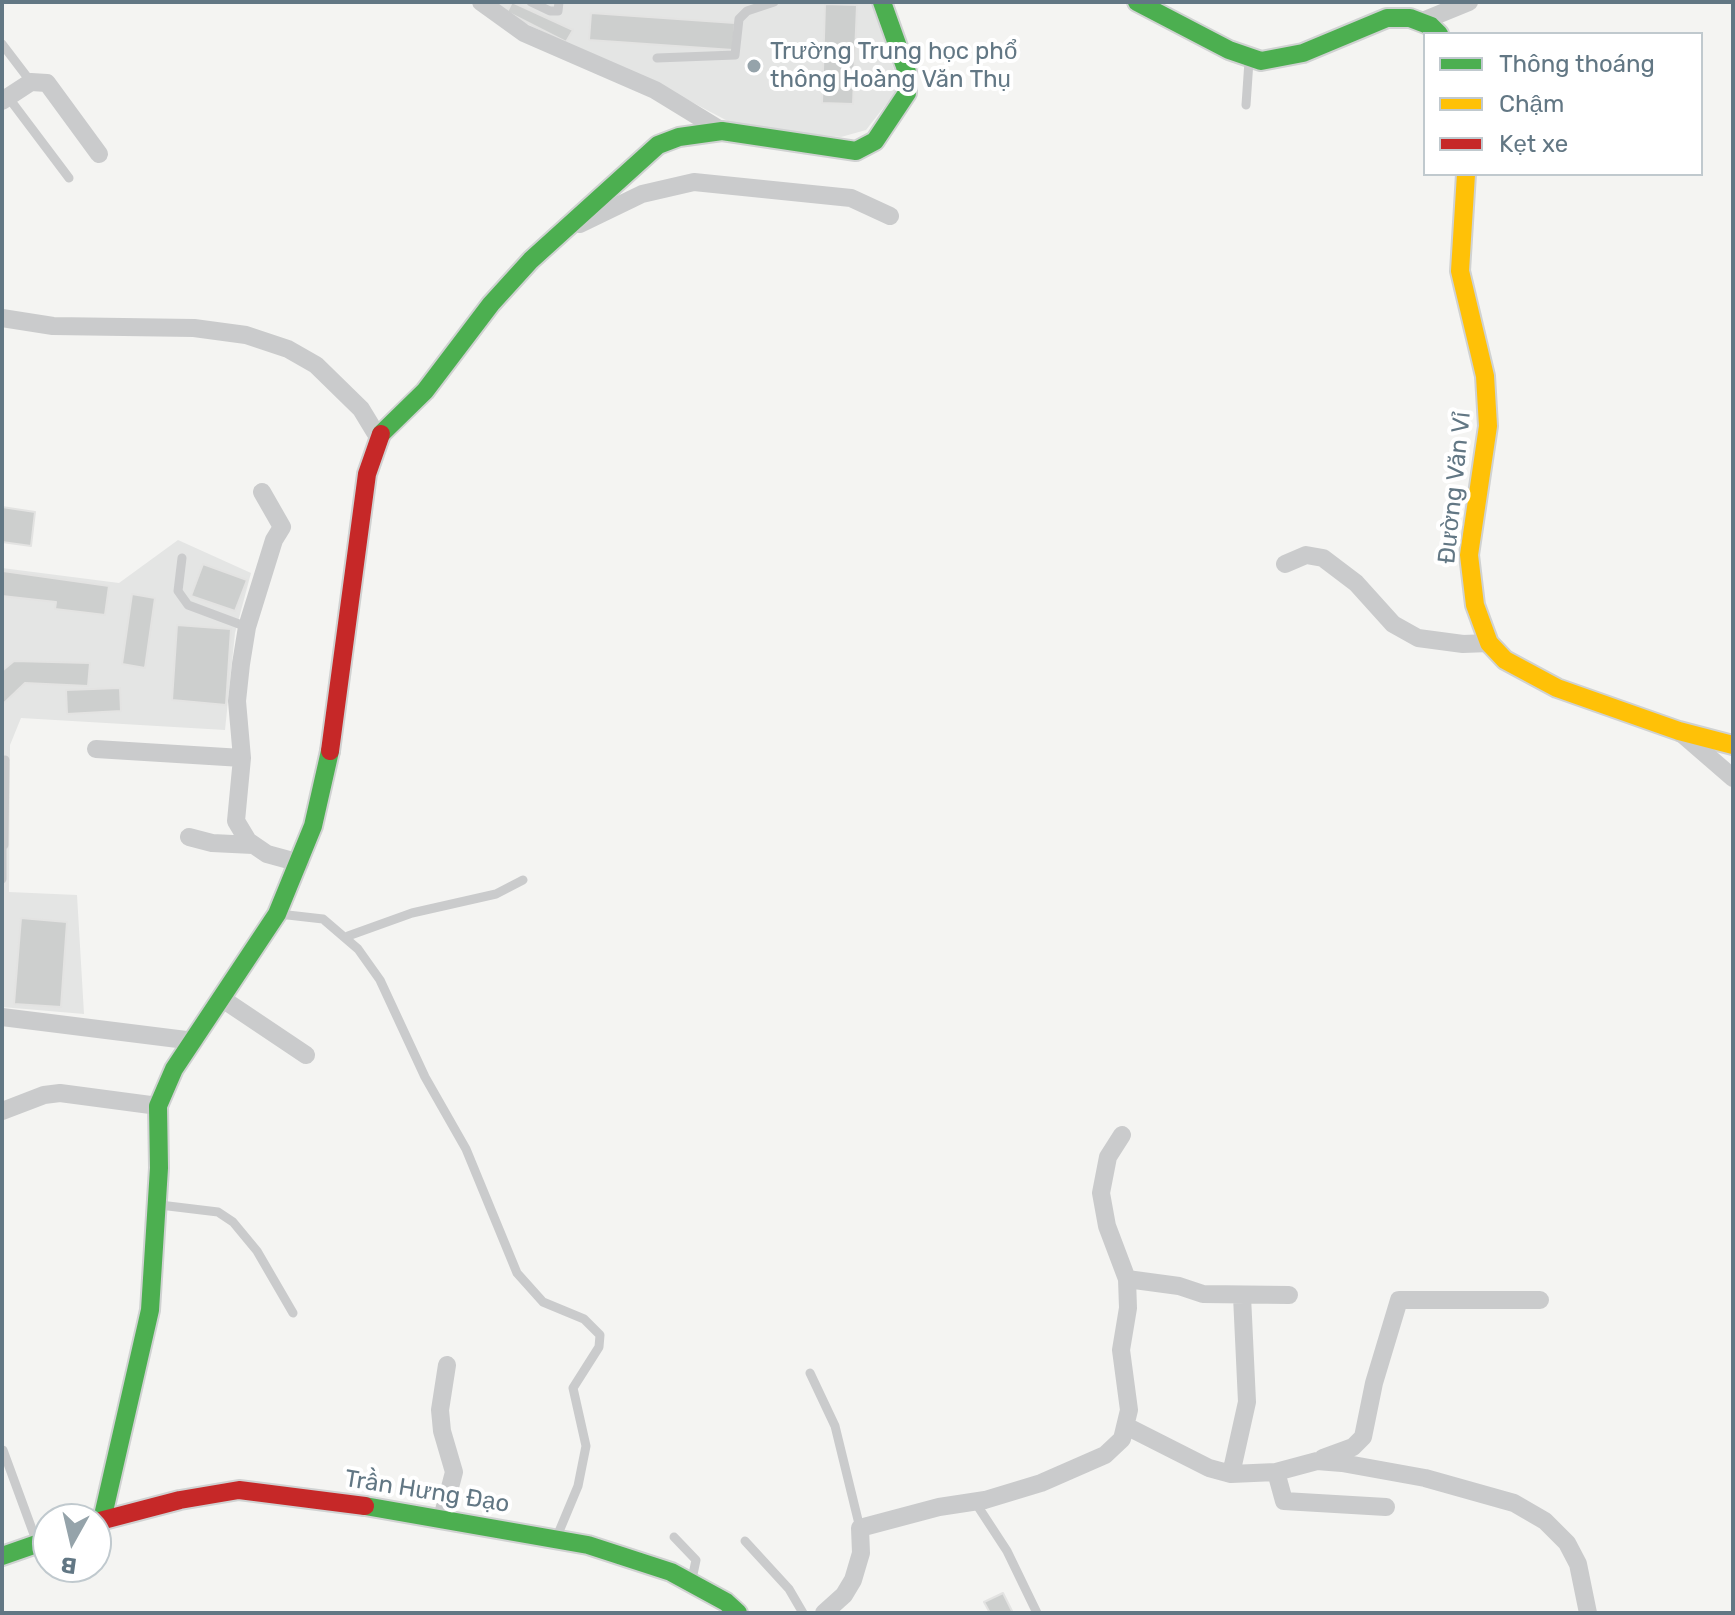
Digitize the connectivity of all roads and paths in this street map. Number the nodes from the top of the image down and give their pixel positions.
1 (481, 2) edge
2 (531, 2) edge
3 (559, 2) edge
4 (774, 2) edge
5 (882, 2) edge
6 (1137, 2) edge
7 (1469, 2) edge
8 (1420, 22) junction
9 (1436, 32) edge
10 (2, 44) edge
11 (657, 58) dead end
12 (1249, 58) junction
13 (31, 82) junction
14 (5, 99) edge
15 (1246, 105) dead end
16 (722, 131) junction
17 (99, 154) dead end
18 (1466, 176) edge
19 (69, 178) dead end
20 (890, 216) dead end
21 (565, 227) junction
22 (2, 318) edge
23 (378, 437) junction
24 (262, 492) dead end
25 (182, 558) dead end
26 (1285, 564) dead end
27 (247, 627) junction
28 (1489, 643) junction
29 (1679, 731) junction
30 (1733, 745) edge
31 (96, 749) dead end
32 (242, 758) junction
33 (5, 760) dead end
34 (1733, 778) edge
35 (189, 837) dead end
36 (3, 844) edge
37 (253, 845) junction
38 (300, 863) junction
39 (2, 879) edge
40 (523, 880) dead end
41 (277, 914) junction
42 (348, 936) junction
43 (221, 998) junction
44 (2, 1017) edge
45 (194, 1041) junction
46 (306, 1055) dead end
47 (158, 1106) junction
48 (2, 1111) edge
49 (1122, 1135) dead end
50 (157, 1205) junction
51 (1127, 1279) junction
52 (1289, 1295) dead end
53 (1242, 1296) junction
54 (1540, 1300) dead end
55 (293, 1313) dead end
56 (447, 1365) dead end
57 (810, 1373) dead end
58 (1128, 1427) junction
59 (3, 1450) edge
60 (1317, 1461) junction
61 (1276, 1472) junction
62 (1231, 1474) junction
63 (975, 1502) junction
64 (103, 1503) edge
65 (1386, 1507) dead end
66 (32, 1516) edge
67 (112, 1518) edge
68 (442, 1518) junction
69 (860, 1528) junction
70 (556, 1537) junction
71 (674, 1537) dead end
72 (745, 1541) dead end
73 (32, 1545) edge
74 (2, 1556) edge
75 (690, 1582) junction
76 (738, 1613) edge
77 (803, 1613) edge
78 (824, 1613) edge
79 (1037, 1613) edge
80 (1588, 1613) edge

1 - 16 street
2 - 3 lane
4 - 11 lane
5 - 16 street
6 - 12 street
7 - 8 street
8 - 9 street
8 - 12 street
10 - 13 lane
12 - 15 lane
13 - 14 street
13 - 17 street
14 - 19 lane
16 - 21 street
18 - 28 street, Đường Văn Vỉ
20 - 21 street
21 - 23 street
22 - 23 street
23 - 38 street
24 - 27 street
25 - 27 lane
26 - 28 street
27 - 32 street
28 - 29 street
29 - 30 street
29 - 34 street
31 - 32 street
32 - 37 street
33 - 36 lane
35 - 37 street
36 - 39 lane
37 - 38 street
38 - 41 street
40 - 42 lane
41 - 42 lane
41 - 43 street
42 - 70 lane
43 - 45 street
43 - 46 street
44 - 45 street
45 - 47 street
47 - 48 street
47 - 50 street
49 - 51 street
50 - 55 lane
50 - 64 street
51 - 53 street
51 - 58 street
52 - 53 street
53 - 62 street
54 - 60 street
56 - 68 street
57 - 69 lane
58 - 62 street
58 - 63 street
59 - 66 lane
60 - 61 street
60 - 80 street
61 - 62 street
61 - 65 street
63 - 69 street
63 - 79 lane
67 - 68 street, Trần Hưng Đạo
68 - 70 street, Trần Hưng Đạo
69 - 78 street
70 - 75 street, Trần Hưng Đạo
71 - 75 lane
72 - 77 lane
73 - 74 street
75 - 76 street, Trần Hưng Đạo

